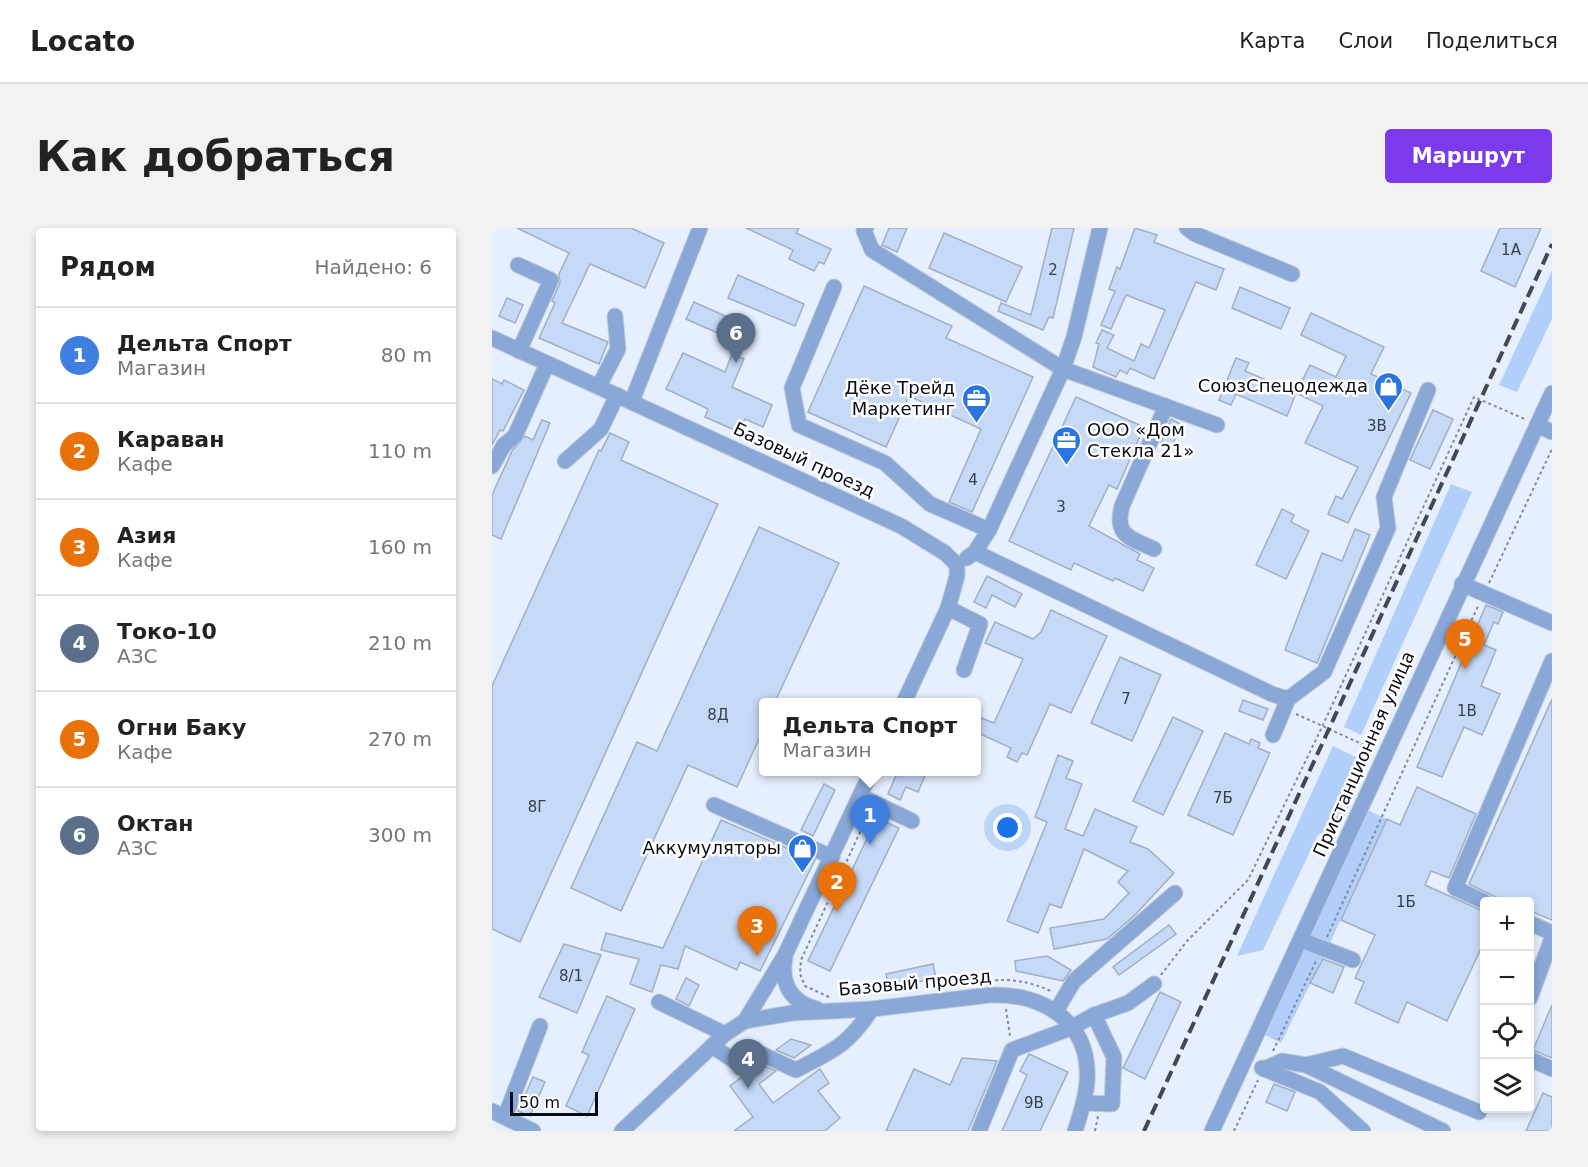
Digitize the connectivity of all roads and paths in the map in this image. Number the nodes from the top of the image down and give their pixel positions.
1 (700, 228) edge
2 (866, 228) edge
3 (1100, 228) edge
4 (1187, 228) edge
5 (518, 266) dead end
6 (1292, 274) dead end
7 (834, 287) dead end
8 (615, 316) dead end
9 (492, 339) edge
10 (519, 351) junction
11 (547, 364) junction
12 (1064, 369) junction
13 (599, 386) junction
14 (1428, 390) dead end
15 (1552, 393) edge
16 (617, 394) junction
17 (632, 401) junction
18 (1166, 406) junction
19 (1532, 423) junction
20 (1217, 424) dead end
21 (1552, 432) edge
22 (565, 461) dead end
23 (492, 466) edge
24 (989, 531) junction
25 (1154, 549) dead end
26 (975, 552) junction
27 (957, 565) junction
28 (1462, 584) junction
29 (948, 608) junction
30 (1552, 623) edge
31 (1552, 661) edge
32 (964, 670) dead end
33 (906, 698) edge
34 (1288, 699) junction
35 (1322, 727) junction
36 (1273, 735) dead end
37 (1378, 748) dead end
38 (1400, 759) dead end
39 (1407, 762) dead end
40 (871, 776) edge
41 (867, 799) junction
42 (714, 805) dead end
43 (912, 821) dead end
44 (832, 857) junction
45 (1175, 893) dead end
46 (1480, 900) edge
47 (1534, 925) edge
48 (1552, 933) edge
49 (1552, 938) edge
50 (1301, 940) junction
51 (785, 955) junction
52 (1353, 960) dead end
53 (1009, 978) junction
54 (986, 981) dead end
55 (1154, 984) joint
56 (1534, 987) edge
57 (1008, 994) junction
58 (1065, 997) junction
59 (836, 1000) dead end
60 (659, 1002) dead end
61 (872, 1009) junction
62 (823, 1011) junction
63 (1056, 1011) junction
64 (1095, 1015) junction
65 (745, 1021) junction
66 (540, 1026) dead end
67 (1071, 1028) junction
68 (725, 1034) junction
69 (712, 1046) junction
70 (1012, 1050) junction
71 (1245, 1061) junction
72 (1534, 1061) edge
73 (1306, 1065) junction
74 (1552, 1068) edge
75 (1264, 1069) junction
76 (1084, 1103) junction
77 (1101, 1104) junction
78 (1479, 1112) dead end
79 (499, 1114) edge
80 (533, 1131) edge
81 (622, 1131) edge
82 (980, 1131) edge
83 (1075, 1131) edge
84 (1095, 1131) edge
85 (1212, 1131) edge
86 (1363, 1131) edge
87 (1443, 1131) edge

1 - 17 street
2 - 12 street
3 - 12 street
4 - 6 street
5 - 10 street
7 - 24 street
8 - 13 street
9 - 10 street, Базовый проезд
10 - 11 street, Базовый проезд
11 - 13 street, Базовый проезд
11 - 23 street
12 - 18 street
12 - 24 street
13 - 16 street, Базовый проезд
14 - 34 street
15 - 19 street, Пристанционная улица
16 - 17 street, Базовый проезд
16 - 22 street
17 - 27 street, Базовый проезд
18 - 20 street
18 - 25 street
19 - 21 street
19 - 28 street, Пристанционная улица
19 - 35 path
24 - 26 street
26 - 27 street
26 - 34 street
27 - 29 street
28 - 30 street
28 - 50 street, Пристанционная улица
29 - 32 street
29 - 33 street
31 - 46 street
34 - 35 path
34 - 36 street
35 - 37 path
35 - 55 path
38 - 39 path
40 - 41 street, Базовый проезд
41 - 43 street
41 - 44 street, Базовый проезд
41 - 59 path
42 - 44 street
44 - 51 street, Базовый проезд
45 - 58 street
47 - 48 street
49 - 56 street
50 - 52 street
50 - 71 street, Пристанционная улица
51 - 62 street, Базовый проезд
51 - 65 street, Базовый проезд
53 - 54 path
53 - 57 path
53 - 58 path
55 - 64 street
57 - 61 street, Базовый проезд
57 - 63 street, Базовый проезд
57 - 70 path
58 - 63 street
60 - 68 street
61 - 62 street, Базовый проезд
61 - 69 street
62 - 65 street, Базовый проезд
63 - 67 street, Базовый проезд
64 - 67 street
64 - 77 street
65 - 68 street, Базовый проезд
66 - 79 street
67 - 70 street
67 - 76 street, Базовый проезд
68 - 69 street, Базовый проезд
69 - 81 street, Базовый проезд
70 - 82 street
71 - 75 street
71 - 85 street, Пристанционная улица
72 - 74 street
73 - 75 street
73 - 78 street
73 - 87 street
75 - 86 street
76 - 77 street
76 - 83 street, Базовый проезд
77 - 84 path
79 - 80 street

